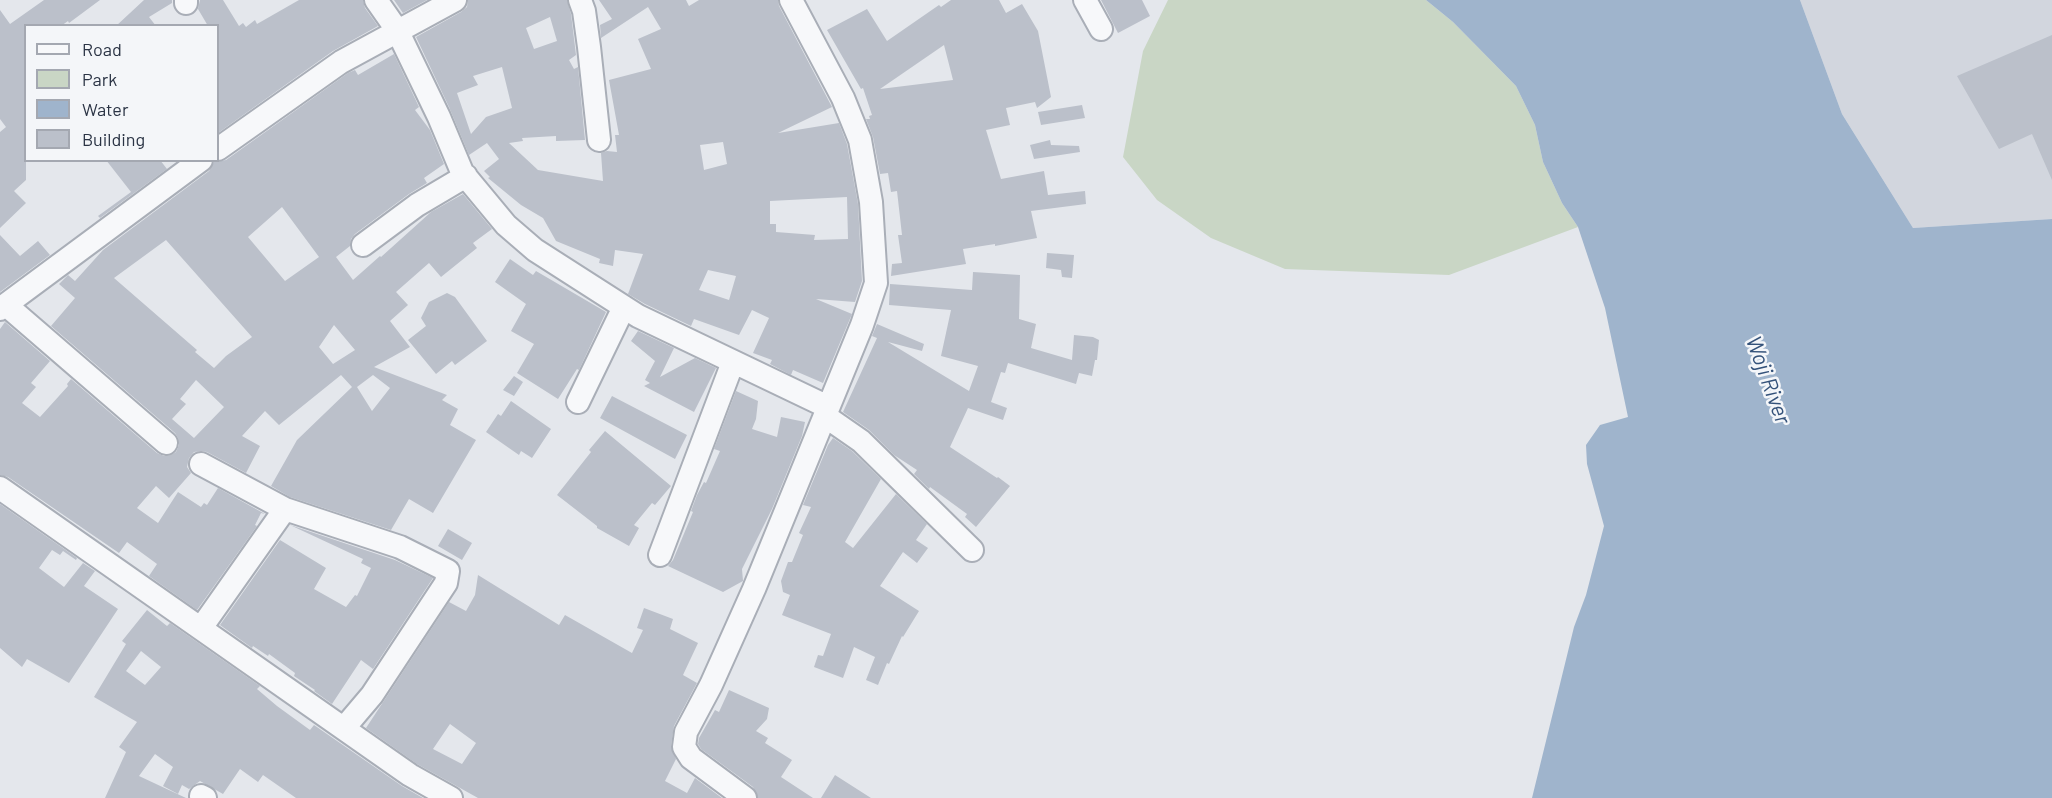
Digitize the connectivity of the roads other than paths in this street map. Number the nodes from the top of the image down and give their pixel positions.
1 (376, 0) edge
2 (455, 0) edge
3 (580, 0) edge
4 (791, 0) edge
5 (1085, 0) edge
6 (1101, 28) dead end
7 (397, 30) junction
8 (599, 140) dead end
9 (219, 148) edge
10 (198, 162) edge
11 (466, 176) junction
12 (363, 245) dead end
13 (3, 307) edge
14 (624, 307) junction
15 (733, 362) junction
16 (578, 402) dead end
17 (827, 412) junction
18 (166, 443) dead end
19 (201, 464) dead end
20 (0, 488) edge
21 (285, 509) junction
22 (972, 550) dead end
23 (660, 555) dead end
24 (201, 627) junction
25 (344, 728) junction
26 (451, 798) edge
27 (745, 798) edge

1 - 7 street
2 - 7 street
3 - 8 street
4 - 17 street
5 - 6 street
7 - 9 street
7 - 11 street
10 - 13 street
11 - 12 street
11 - 14 street
13 - 18 street
14 - 15 street
14 - 16 street
15 - 17 street
15 - 23 street
17 - 22 street
17 - 27 street
19 - 21 street
20 - 24 street
21 - 24 street
21 - 25 street
24 - 25 street
25 - 26 street

